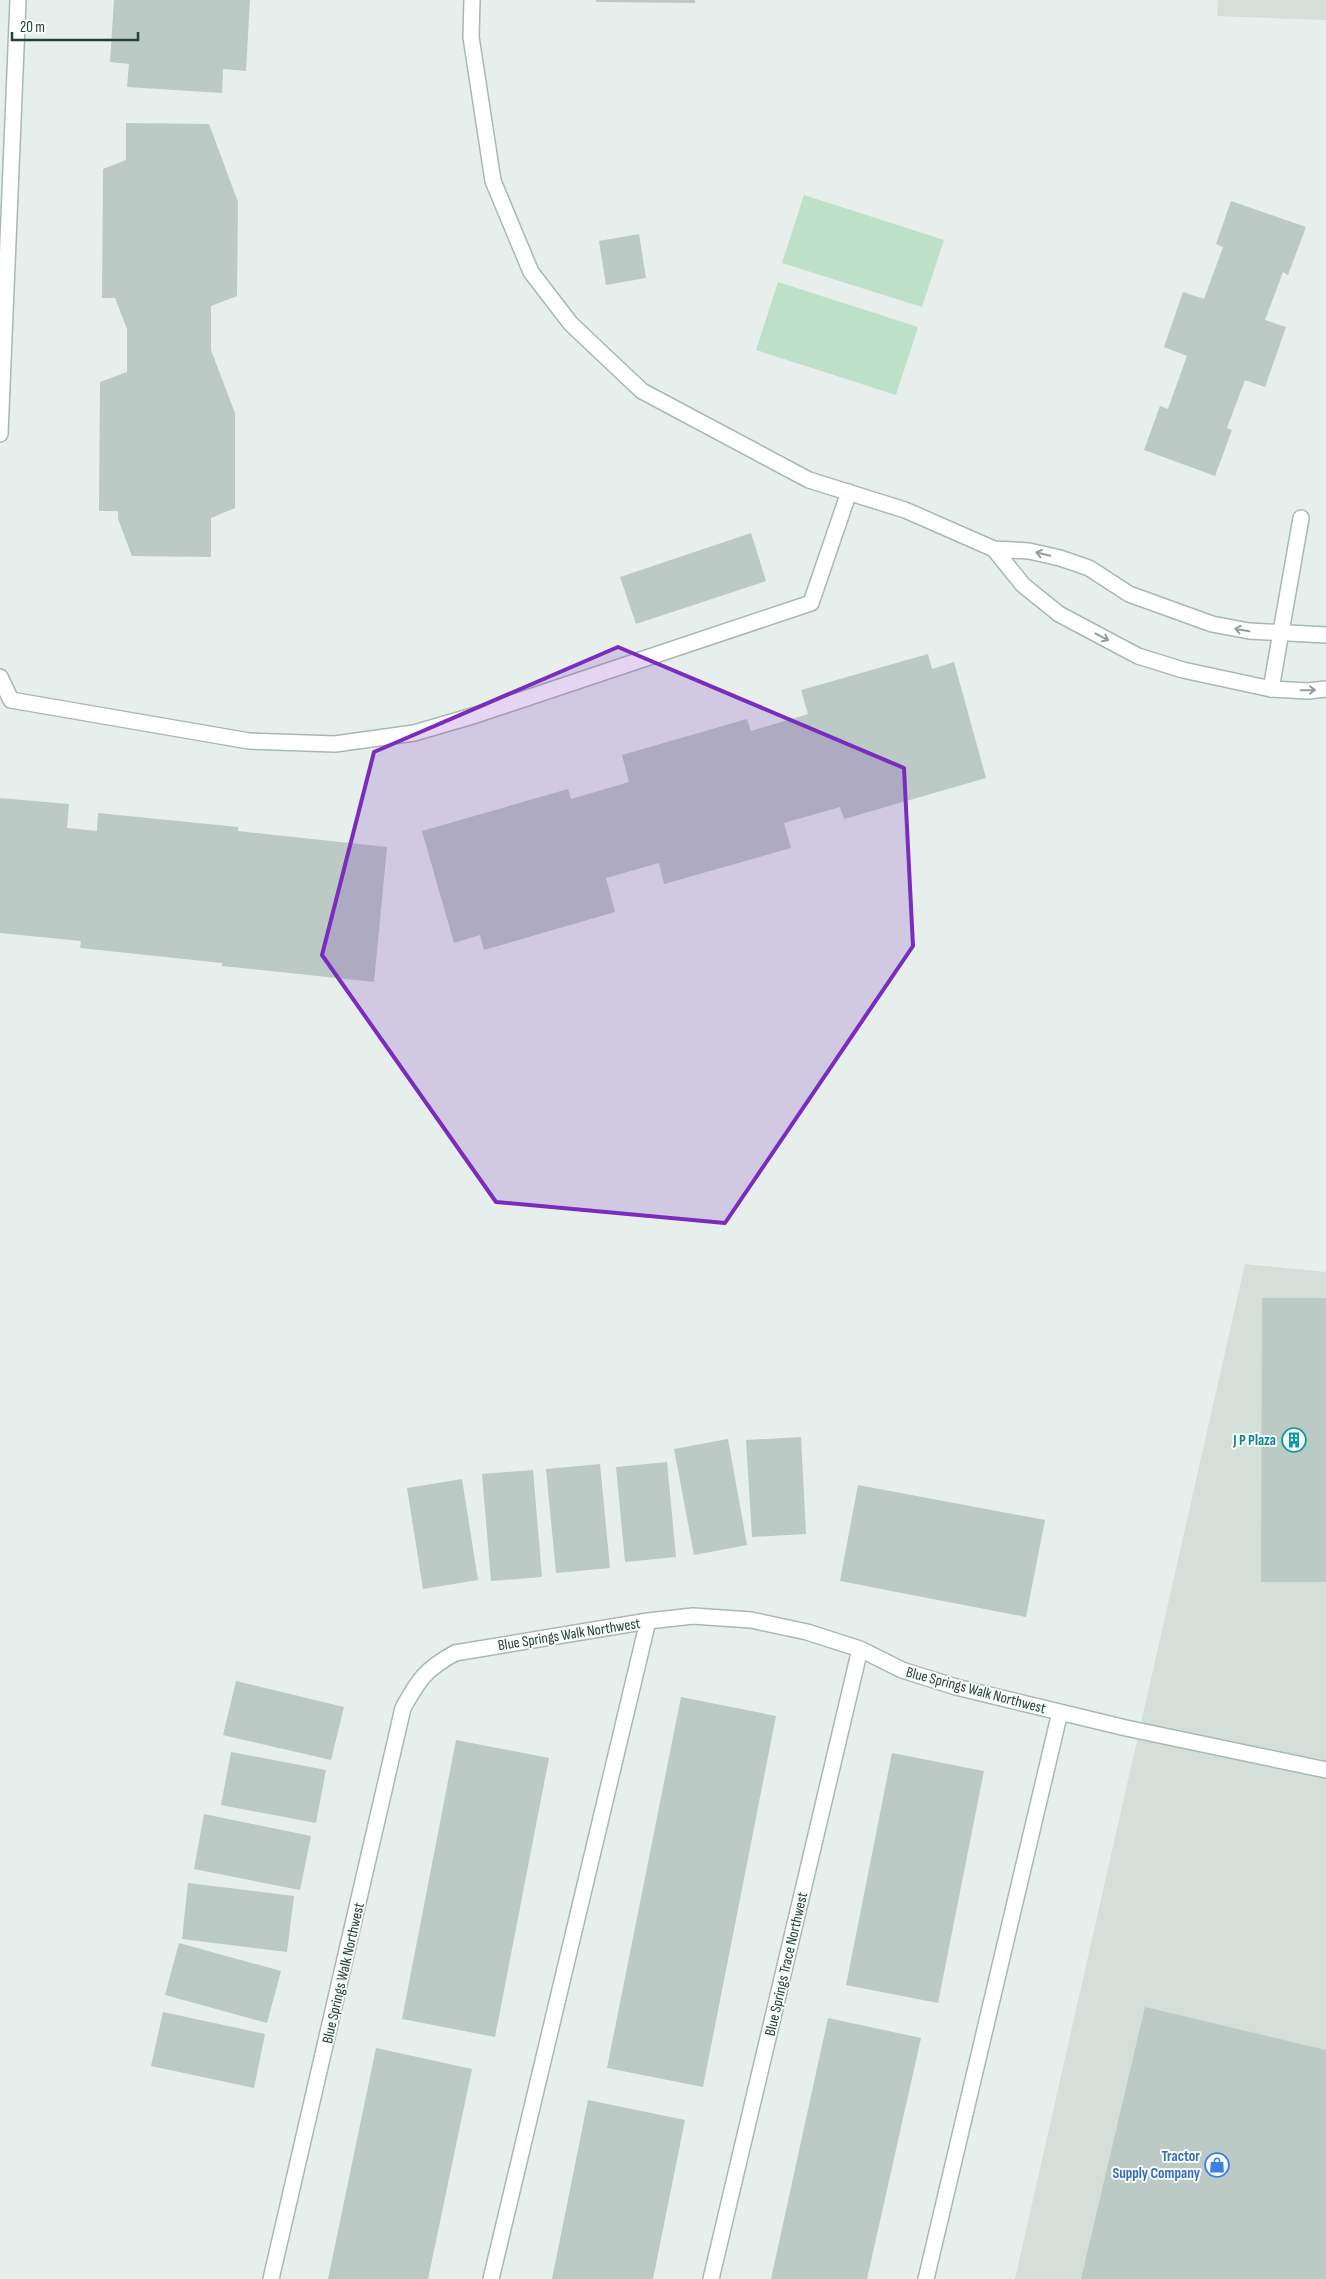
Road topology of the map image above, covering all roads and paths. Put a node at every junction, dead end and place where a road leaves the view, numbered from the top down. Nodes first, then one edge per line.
1 (18, 0) edge
2 (472, 0) edge
3 (0, 434) edge
4 (848, 492) junction
5 (1301, 518) dead end
6 (994, 549) junction
7 (1279, 634) junction
8 (1326, 635) edge
9 (0, 677) edge
10 (1271, 689) junction
11 (1326, 689) edge
12 (648, 1621) junction
13 (860, 1649) junction
14 (1060, 1712) junction
15 (1326, 1770) edge
16 (271, 2279) edge
17 (491, 2279) edge
18 (711, 2279) edge
19 (926, 2279) edge

1 - 3 street
2 - 4 street
4 - 6 street
4 - 9 street
5 - 7 street
7 -> 6 street
6 -> 10 street
7 - 8 street
7 - 10 street
10 -> 11 street
12 - 13 street, Blue Springs Walk Northwest
12 - 16 street, Blue Springs Walk Northwest
12 - 17 street
13 - 14 street, Blue Springs Walk Northwest
13 - 18 street, Blue Springs Trace Northwest
14 - 15 street, Blue Springs Walk Northwest
14 - 19 street

